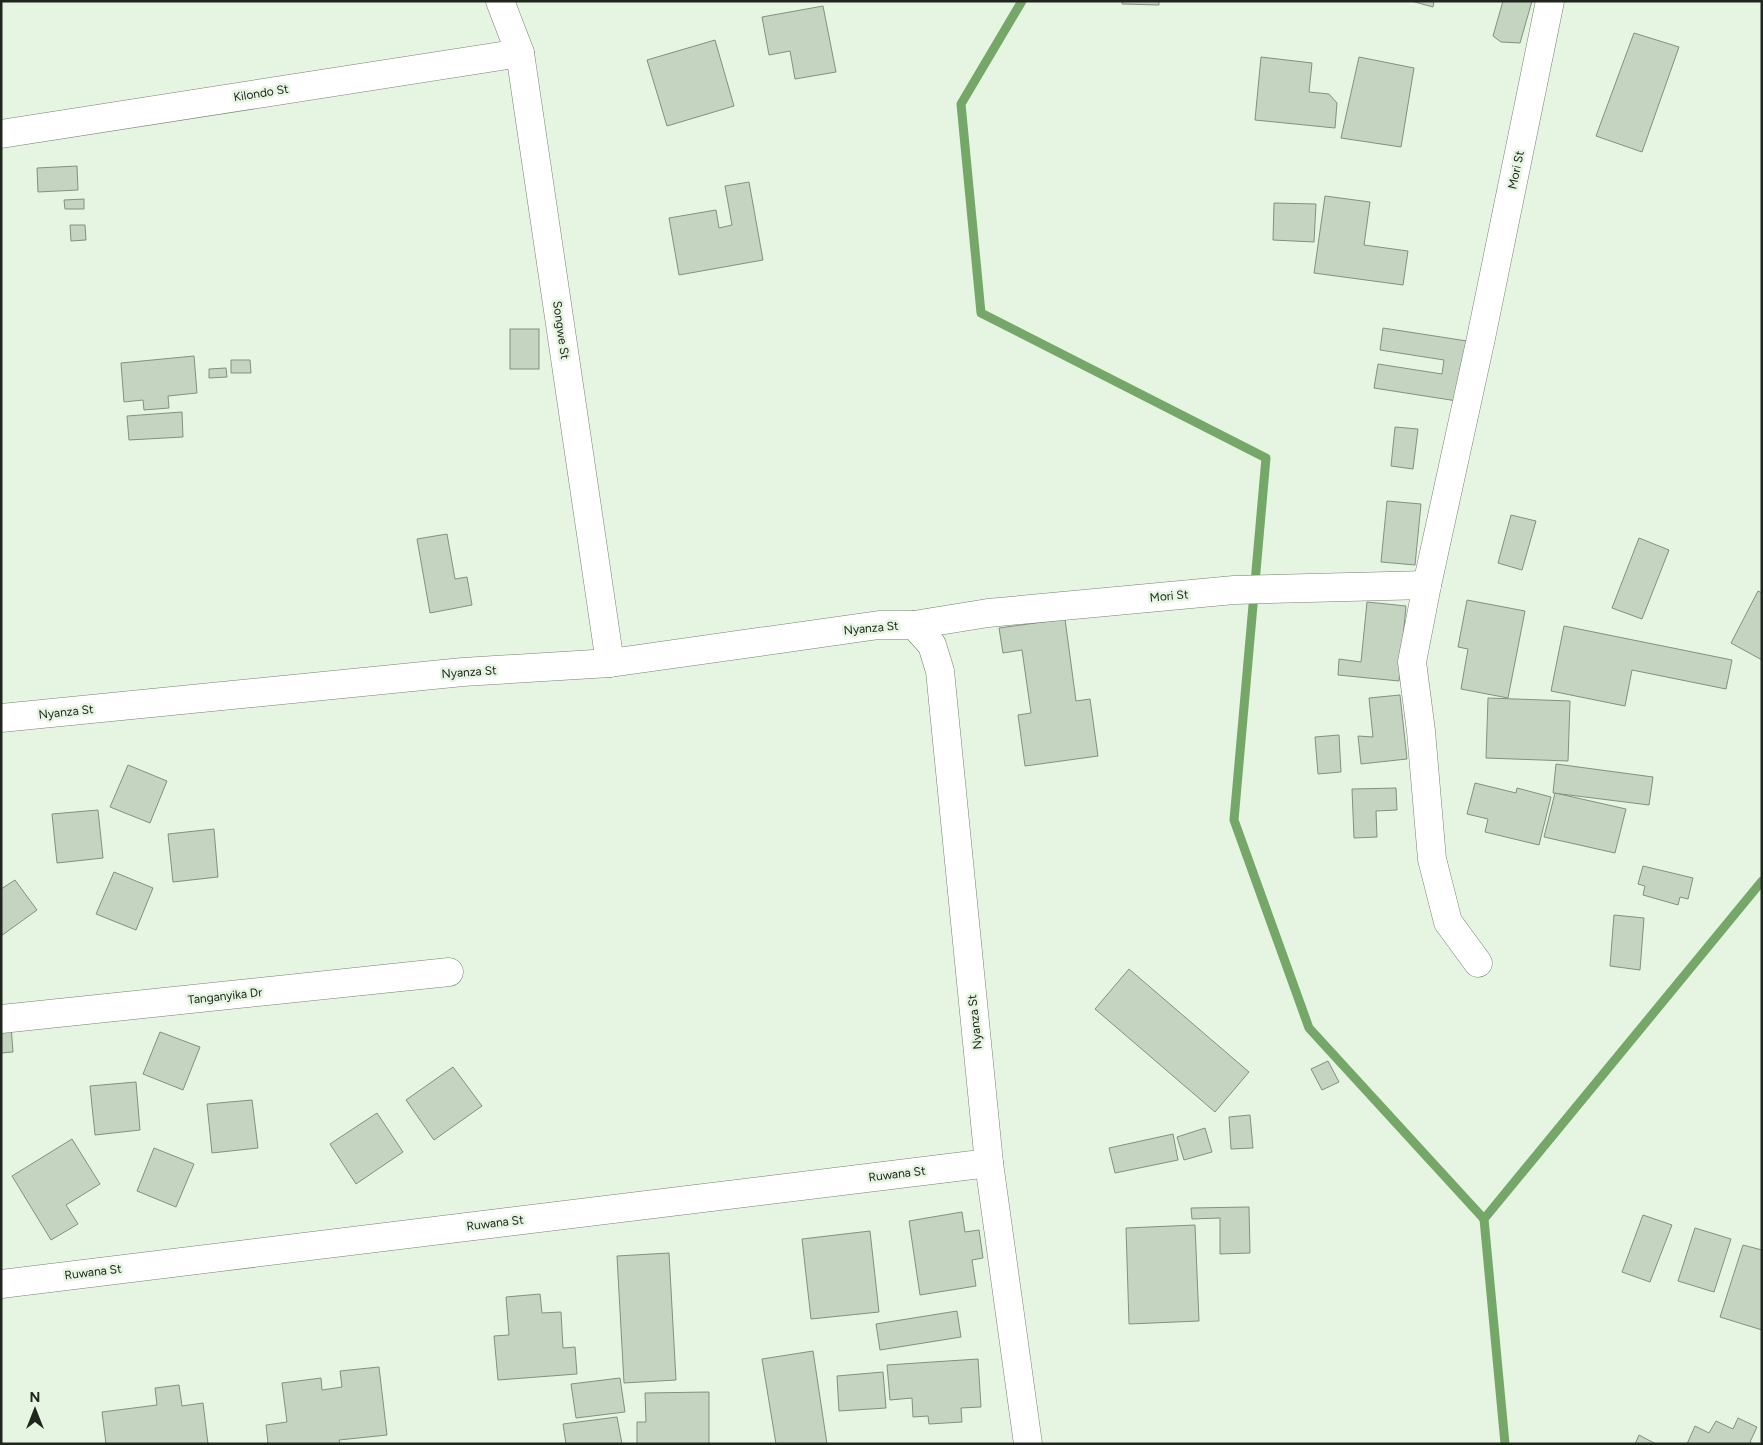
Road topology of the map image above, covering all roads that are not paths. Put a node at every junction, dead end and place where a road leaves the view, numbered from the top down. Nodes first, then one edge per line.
1 (500, 1) edge
2 (1550, 1) edge
3 (520, 53) junction
4 (1, 134) edge
5 (1427, 585) junction
6 (914, 625) junction
7 (610, 663) junction
8 (1, 718) edge
9 (1478, 963) dead end
10 (450, 972) dead end
11 (1, 1019) edge
12 (989, 1163) junction
13 (1, 1284) edge
14 (1028, 1444) edge

1 - 3 street, Songwe St
2 - 5 street, Mori St
3 - 4 street, Kilondo St
3 - 7 street, Songwe St
5 - 6 street, Mori St
5 - 9 street, Mori St
6 - 7 street, Nyanza St
6 - 12 street, Nyanza St
7 - 8 street, Nyanza St
10 - 11 street, Tanganyika Dr
12 - 13 street, Ruwana St
12 - 14 street, Nyanza St

